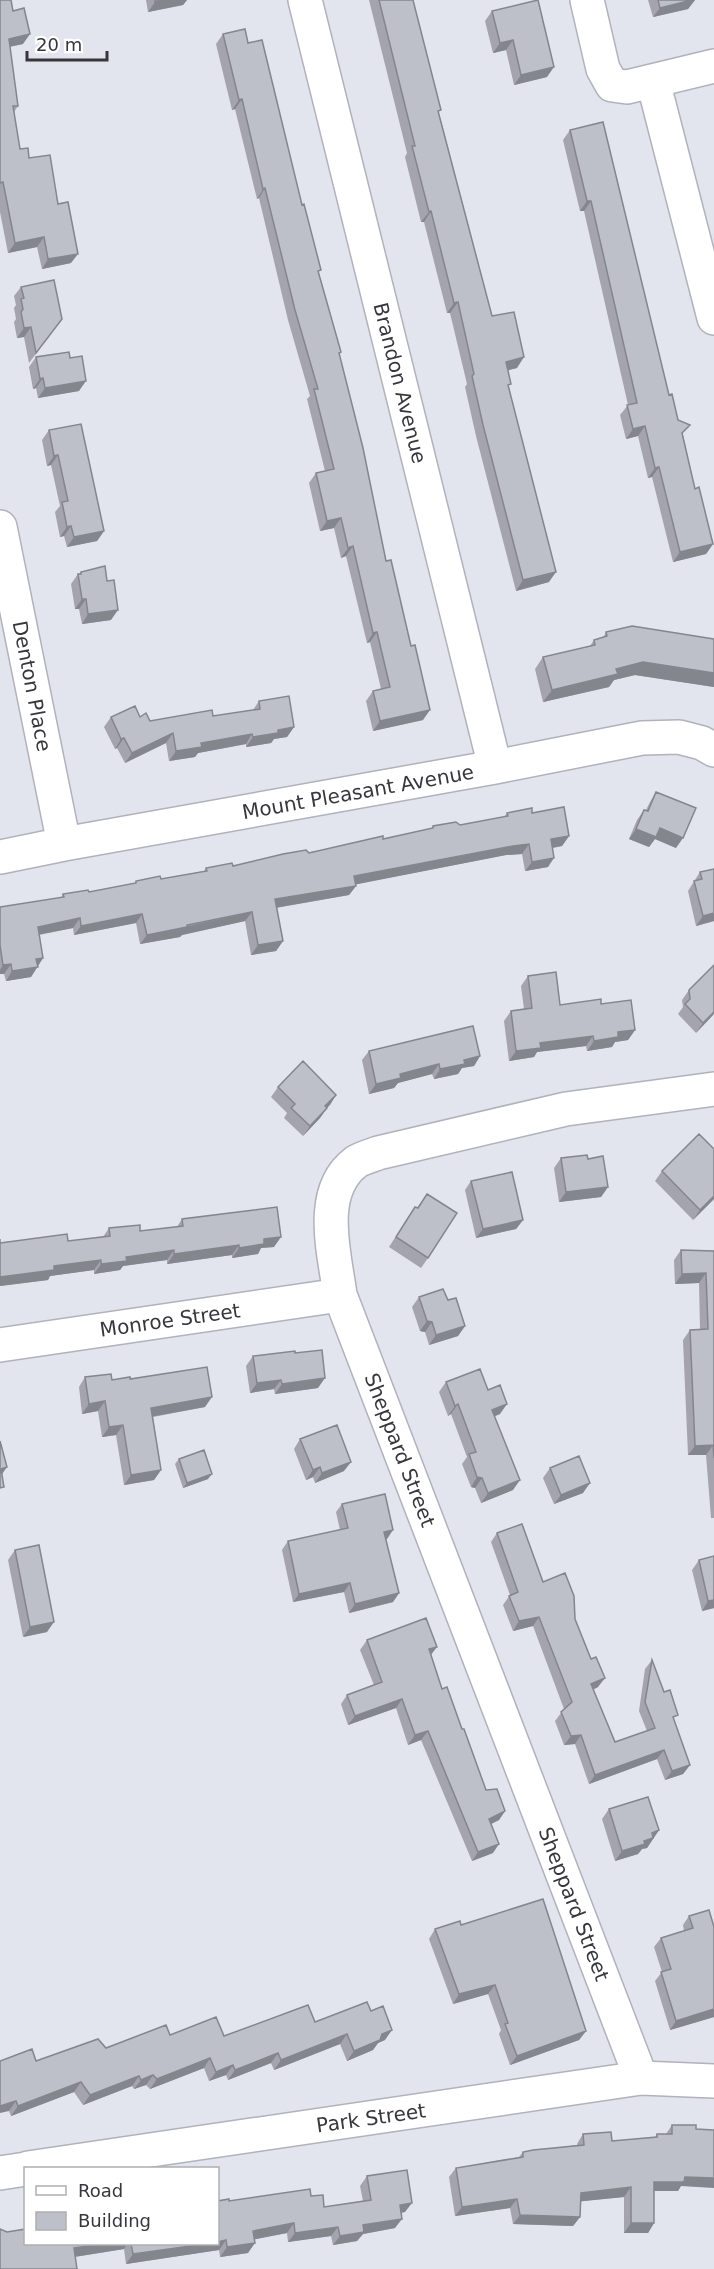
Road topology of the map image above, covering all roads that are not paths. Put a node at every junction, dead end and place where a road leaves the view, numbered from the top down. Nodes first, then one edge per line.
1 (305, 0) edge
2 (587, 0) edge
3 (714, 66) edge
4 (653, 81) junction
5 (714, 318) edge
6 (0, 527) edge
7 (714, 750) edge
8 (495, 767) junction
9 (64, 844) junction
10 (0, 857) edge
11 (714, 1089) edge
12 (340, 1295) junction
13 (0, 1345) edge
14 (641, 2078) junction
15 (714, 2081) edge
16 (40, 2167) edge
17 (24, 2169) edge
18 (0, 2173) edge

1 - 8 street, Brandon Avenue
2 - 4 street
3 - 4 street
4 - 5 street
6 - 9 street, Denton Place
7 - 8 street, Mount Pleasant Avenue
8 - 9 street, Mount Pleasant Avenue
9 - 10 street, Mount Pleasant Avenue
11 - 12 street, Sheppard Street
12 - 13 street, Monroe Street
12 - 14 street, Sheppard Street
14 - 15 street, Park Street
14 - 16 street, Park Street
17 - 18 street, Park Street

